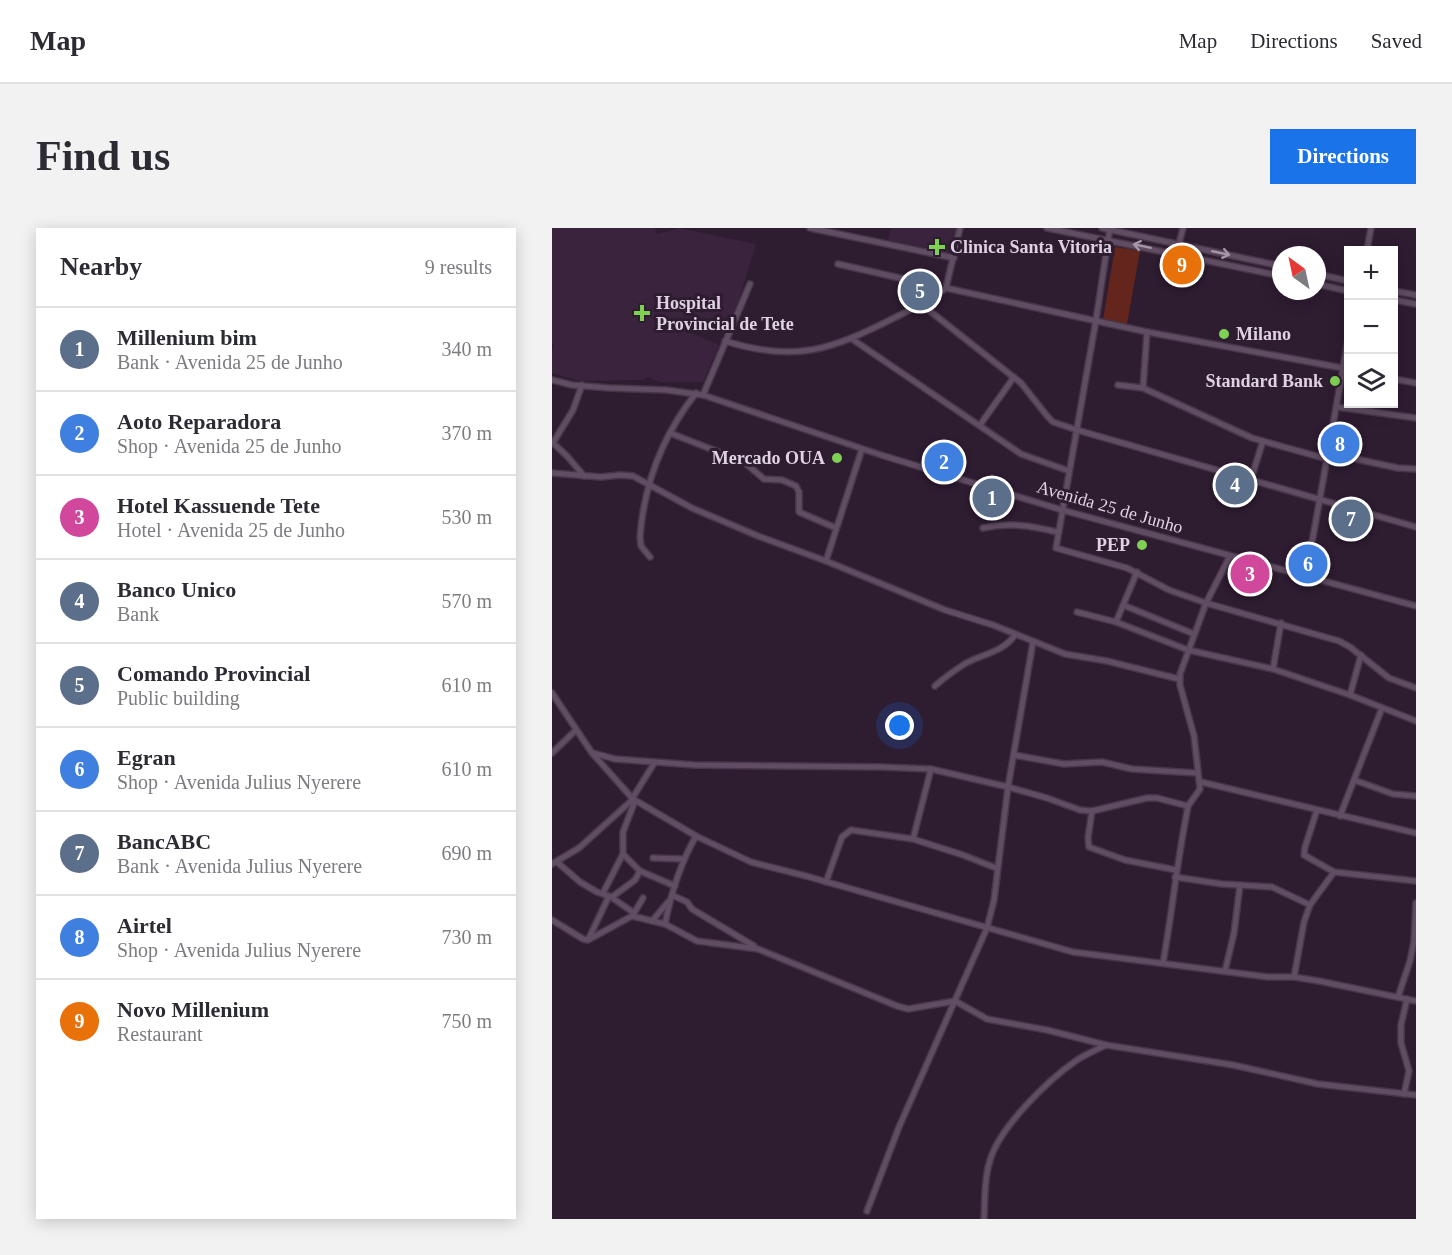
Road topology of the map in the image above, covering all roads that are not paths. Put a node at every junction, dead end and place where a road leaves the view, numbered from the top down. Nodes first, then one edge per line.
1 (810, 228) edge
2 (960, 228) edge
3 (1047, 228) edge
4 (1102, 228) edge
5 (1183, 228) edge
6 (1371, 228) edge
7 (1109, 229) edge
8 (1108, 240) junction
9 (1179, 244) junction
10 (1368, 246) edge
11 (954, 258) junction
12 (838, 264) dead end
13 (1272, 264) edge
14 (1272, 274) edge
15 (1326, 276) edge
16 (1344, 280) edge
17 (750, 284) dead end
18 (1326, 286) edge
19 (946, 288) junction
20 (1344, 290) edge
21 (1398, 292) edge
22 (938, 294) junction
23 (1416, 295) edge
24 (1398, 301) edge
25 (921, 304) junction
26 (1416, 304) edge
27 (1096, 320) junction
28 (1147, 332) junction
29 (852, 339) junction
30 (725, 341) junction
31 (1344, 369) edge
32 (1014, 377) junction
33 (1344, 377) edge
34 (552, 380) edge
35 (1398, 380) edge
36 (1416, 383) edge
37 (582, 386) junction
38 (1118, 386) dead end
39 (1143, 388) junction
40 (700, 394) junction
41 (1337, 406) junction
42 (1416, 418) edge
43 (980, 425) junction
44 (1077, 430) junction
45 (670, 433) junction
46 (1263, 441) junction
47 (553, 443) edge
48 (862, 449) junction
49 (1328, 456) junction
50 (1416, 469) edge
51 (1069, 471) junction
52 (552, 473) edge
53 (584, 476) junction
54 (1251, 479) junction
55 (649, 483) junction
56 (1065, 495) junction
57 (1078, 499) dead end
58 (1320, 499) junction
59 (1062, 510) junction
60 (1416, 527) edge
61 (836, 528) junction
62 (983, 528) dead end
63 (1058, 532) junction
64 (1230, 556) junction
65 (650, 557) dead end
66 (826, 561) junction
67 (1137, 572) junction
68 (1304, 576) junction
69 (1206, 603) junction
70 (1123, 605) junction
71 (1416, 606) edge
72 (1077, 612) dead end
73 (1116, 622) junction
74 (1281, 623) junction
75 (1194, 634) junction
76 (1015, 635) junction
77 (1033, 642) junction
78 (1188, 650) junction
79 (1361, 655) junction
80 (1273, 669) junction
81 (1179, 679) junction
82 (935, 686) dead end
83 (1416, 688) edge
84 (552, 693) edge
85 (1350, 695) junction
86 (1382, 708) junction
87 (1416, 721) edge
88 (576, 730) junction
89 (552, 753) edge
90 (592, 753) junction
91 (1014, 755) junction
92 (655, 762) junction
93 (931, 769) junction
94 (1197, 773) junction
95 (1354, 780) junction
96 (1201, 782) junction
97 (1008, 787) junction
98 (1416, 796) edge
99 (634, 800) junction
100 (1188, 807) junction
101 (1317, 810) junction
102 (1092, 811) junction
103 (1340, 816) junction
104 (1416, 833) edge
105 (696, 836) junction
106 (913, 839) junction
107 (623, 854) junction
108 (653, 858) dead end
109 (683, 859) junction
110 (554, 863) edge
111 (996, 868) junction
112 (1176, 870) junction
113 (640, 871) junction
114 (1334, 872) junction
115 (1175, 877) junction
116 (1416, 881) edge
117 (826, 882) junction
118 (1240, 885) junction
119 (675, 886) junction
120 (672, 895) junction
121 (608, 896) junction
122 (643, 898) dead end
123 (668, 902) junction
124 (1416, 903) edge
125 (1310, 905) junction
126 (633, 915) junction
127 (552, 920) edge
128 (652, 921) junction
129 (665, 924) junction
130 (987, 928) junction
131 (1416, 928) edge
132 (588, 940) junction
133 (758, 949) junction
134 (1163, 963) junction
135 (1225, 972) junction
136 (1294, 977) junction
137 (1398, 997) junction
138 (1407, 999) junction
139 (955, 1001) junction
140 (1416, 1001) edge
141 (1106, 1045) junction
142 (1404, 1094) junction
143 (1416, 1095) edge
144 (867, 1211) dead end
145 (984, 1219) edge

1 - 11 street
2 - 11 street
3 - 8 street
4 - 7 street
5 - 9 street
6 - 10 street
7 - 8 street
7 - 9 street
14 -> 8 street
8 - 27 street
9 -> 13 street
11 - 19 street
12 - 22 street
15 - 16 street
17 - 30 street
18 - 20 street
19 - 22 street
19 - 27 street
21 - 23 street
22 - 25 street
24 - 26 street
25 - 29 street
25 - 32 street
27 - 28 street
27 - 44 street
28 - 31 street
28 - 39 street
29 - 30 street
29 - 43 street
30 - 40 street
32 - 43 street
32 - 44 street
33 - 41 street
34 - 37 street, Avenida 25 de Junho
35 - 36 street
37 - 40 street, Avenida 25 de Junho
37 - 47 street
38 - 39 street
39 - 46 street
40 - 45 street
40 - 48 street, Avenida 25 de Junho
41 - 42 street
41 - 49 street
43 - 51 street
44 - 51 street
44 - 54 street
45 - 55 street
45 - 61 street
46 - 49 street
46 - 54 street
47 - 53 street
48 - 59 street, Avenida 25 de Junho
48 - 61 street
49 - 50 street
49 - 58 street
51 - 56 street
52 - 53 street
53 - 55 street
54 - 58 street
55 - 65 street
55 - 66 street
56 - 57 street
56 - 59 street
58 - 60 street
58 - 68 street
59 - 63 street
59 - 64 street, Avenida 25 de Junho
61 - 66 street
62 - 63 street
63 - 67 street
64 - 68 street, Avenida 25 de Junho
64 - 69 street
66 - 76 street
67 - 69 street
67 - 70 street
68 - 71 street, Avenida 25 de Junho
69 - 74 street
69 - 75 street
70 - 73 street
70 - 75 street
72 - 73 street
73 - 78 street
74 - 79 street
74 - 80 street
75 - 78 street
76 - 77 street
76 - 82 street
77 - 81 street
77 - 91 street
78 - 80 street
78 - 81 street
79 - 83 street
79 - 85 street
80 - 85 street
81 - 94 street
84 - 88 street
85 - 86 street
86 - 87 street
86 - 95 street
88 - 89 street
88 - 90 street
90 - 92 street
90 - 99 street
91 - 94 street
91 - 97 street
92 - 93 street
92 - 99 street
93 - 97 street
93 - 106 street
94 - 96 street
95 - 98 street
95 - 103 street
96 - 100 street
96 - 101 street
97 - 102 street
97 - 111 street
99 - 105 street
99 - 107 street
99 - 110 street
100 - 102 street
100 - 112 street
101 - 103 street
101 - 114 street
102 - 112 street
103 - 104 street
105 - 109 street
105 - 117 street
106 - 111 street
106 - 117 street
107 - 113 street
107 - 121 street
108 - 109 street
109 - 119 street
110 - 121 street
111 - 130 street
112 - 115 street
113 - 119 street
113 - 121 street
114 - 116 street
114 - 125 street
115 - 118 street
115 - 134 street
117 - 130 street
118 - 125 street
118 - 135 street
119 - 120 street
120 - 123 street
120 - 133 street
121 - 126 street
121 - 132 street
122 - 126 street
123 - 128 street
123 - 129 street
124 - 131 street
125 - 136 street
126 - 128 street
126 - 132 street
127 - 132 street
128 - 129 street
129 - 133 street
130 - 134 street
130 - 139 street
131 - 137 street
133 - 139 street
134 - 135 street
135 - 136 street
136 - 137 street
137 - 138 street
138 - 140 street
138 - 142 street
139 - 141 street
139 - 144 street
141 - 142 street
141 - 145 street
142 - 143 street

